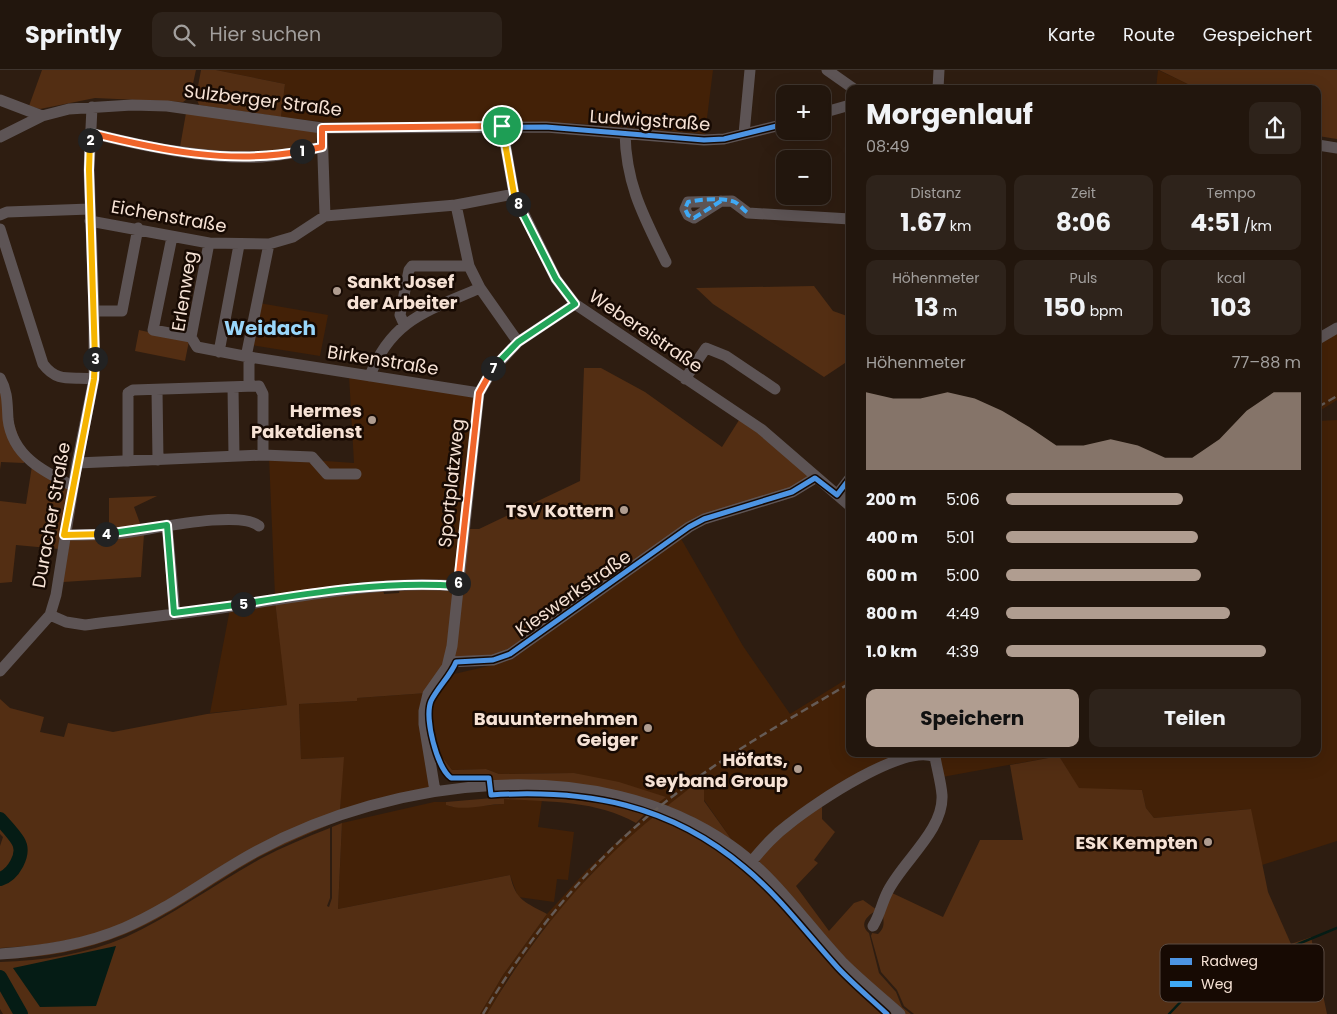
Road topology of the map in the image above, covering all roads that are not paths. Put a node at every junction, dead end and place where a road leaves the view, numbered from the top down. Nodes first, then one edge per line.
1 (750, 70) edge
2 (827, 70) edge
3 (939, 70) edge
4 (848, 85) edge
5 (938, 85) edge
6 (0, 100) edge
7 (846, 106) edge
8 (92, 107) junction
9 (831, 110) edge
10 (42, 116) junction
11 (502, 126) junction
12 (776, 126) edge
13 (322, 128) junction
14 (571, 128) joint
15 (91, 133) junction
16 (625, 133) junction
17 (744, 134) junction
18 (0, 137) edge
19 (1321, 145) edge
20 (322, 147) junction
21 (1337, 148) edge
22 (514, 194) junction
23 (721, 201) dead end
24 (456, 206) junction
25 (0, 215) edge
26 (90, 215) junction
27 (325, 216) junction
28 (846, 219) edge
29 (138, 228) junction
30 (0, 229) edge
31 (172, 237) junction
32 (209, 243) junction
33 (270, 244) junction
34 (239, 245) junction
35 (666, 262) dead end
36 (469, 266) junction
37 (480, 288) junction
38 (575, 304) junction
39 (94, 311) junction
40 (404, 324) junction
41 (1337, 328) edge
42 (1321, 337) edge
43 (192, 341) junction
44 (518, 342) junction
45 (219, 352) junction
46 (247, 357) junction
47 (370, 376) junction
48 (0, 378) edge
49 (94, 379) junction
50 (685, 379) junction
51 (249, 386) junction
52 (233, 387) junction
53 (775, 389) dead end
54 (157, 390) junction
55 (479, 393) junction
56 (263, 455) junction
57 (234, 456) junction
58 (158, 460) junction
59 (128, 461) junction
60 (76, 463) junction
61 (356, 474) dead end
62 (815, 478) junction
63 (846, 483) edge
64 (73, 486) junction
65 (837, 495) junction
66 (846, 503) edge
67 (167, 525) junction
68 (259, 526) dead end
69 (64, 535) junction
70 (458, 586) junction
71 (174, 613) junction
72 (50, 615) junction
73 (449, 662) junction
74 (0, 672) edge
75 (906, 757) edge
76 (934, 757) edge
77 (435, 791) junction
78 (751, 862) junction
79 (873, 926) dead end
80 (0, 954) edge
81 (900, 1014) edge

1 - 17 street
2 - 4 street
3 - 5 street
6 - 10 street
7 - 9 street
8 - 10 street, Sulzberger Straße
8 - 13 street, Sulzberger Straße
8 - 15 street, Duracher Straße
10 - 18 street, Sulzberger Straße
11 - 13 street, Sulzberger Straße
11 - 14 street, Sulzberger Straße
11 - 22 street, Webereistraße
12 - 17 street, Ludwigstraße
13 - 20 street
14 - 16 street, Ludwigstraße
15 - 20 street
15 - 26 street, Duracher Straße
16 - 17 street, Ludwigstraße
16 - 35 street
19 - 21 street
20 - 27 street
22 - 24 street, Eichenstraße
22 - 38 street, Webereistraße
23 - 28 street
24 - 27 street, Eichenstraße
24 - 36 street
25 - 26 street, Eichenstraße
26 - 29 street, Eichenstraße
26 - 39 street, Duracher Straße
27 - 33 street, Eichenstraße
29 - 31 street, Eichenstraße
29 - 39 street
30 - 49 street
31 - 32 street, Eichenstraße
31 - 43 street, Birkenstraße
32 - 34 street, Eichenstraße
32 - 43 street, Erlenweg
33 - 34 street, Eichenstraße
33 - 46 street
34 - 45 street
36 - 37 street
36 - 40 street
37 - 40 street
37 - 44 street
38 - 44 street, Sportplatzweg
38 - 50 street, Webereistraße
39 - 49 street, Duracher Straße
40 - 47 street
41 - 42 street
43 - 45 street, Birkenstraße
44 - 55 street, Sportplatzweg
45 - 46 street, Birkenstraße
46 - 47 street, Birkenstraße
46 - 51 street
47 - 55 street, Birkenstraße
48 - 64 street
49 - 60 street, Duracher Straße
50 - 53 street
50 - 62 street, Webereistraße
51 - 52 street
51 - 56 street
52 - 54 street
52 - 57 street
54 - 58 street
54 - 59 street
55 - 70 street, Sportplatzweg
56 - 57 street
56 - 61 street
57 - 58 street
58 - 59 street
59 - 60 street
60 - 64 street, Duracher Straße
62 - 65 street, Webereistraße
62 - 73 street, Kieswerkstraße
63 - 65 street
64 - 69 street, Duracher Straße
65 - 66 street, Webereistraße
67 - 68 street
67 - 69 street
67 - 71 street
69 - 72 street, Duracher Straße
70 - 71 street
70 - 73 street, Sportplatzweg
71 - 72 street
72 - 74 street, Duracher Straße
73 - 77 street, Sportplatzweg
75 - 78 street
76 - 79 street
77 - 78 street
77 - 80 street
78 - 81 street

